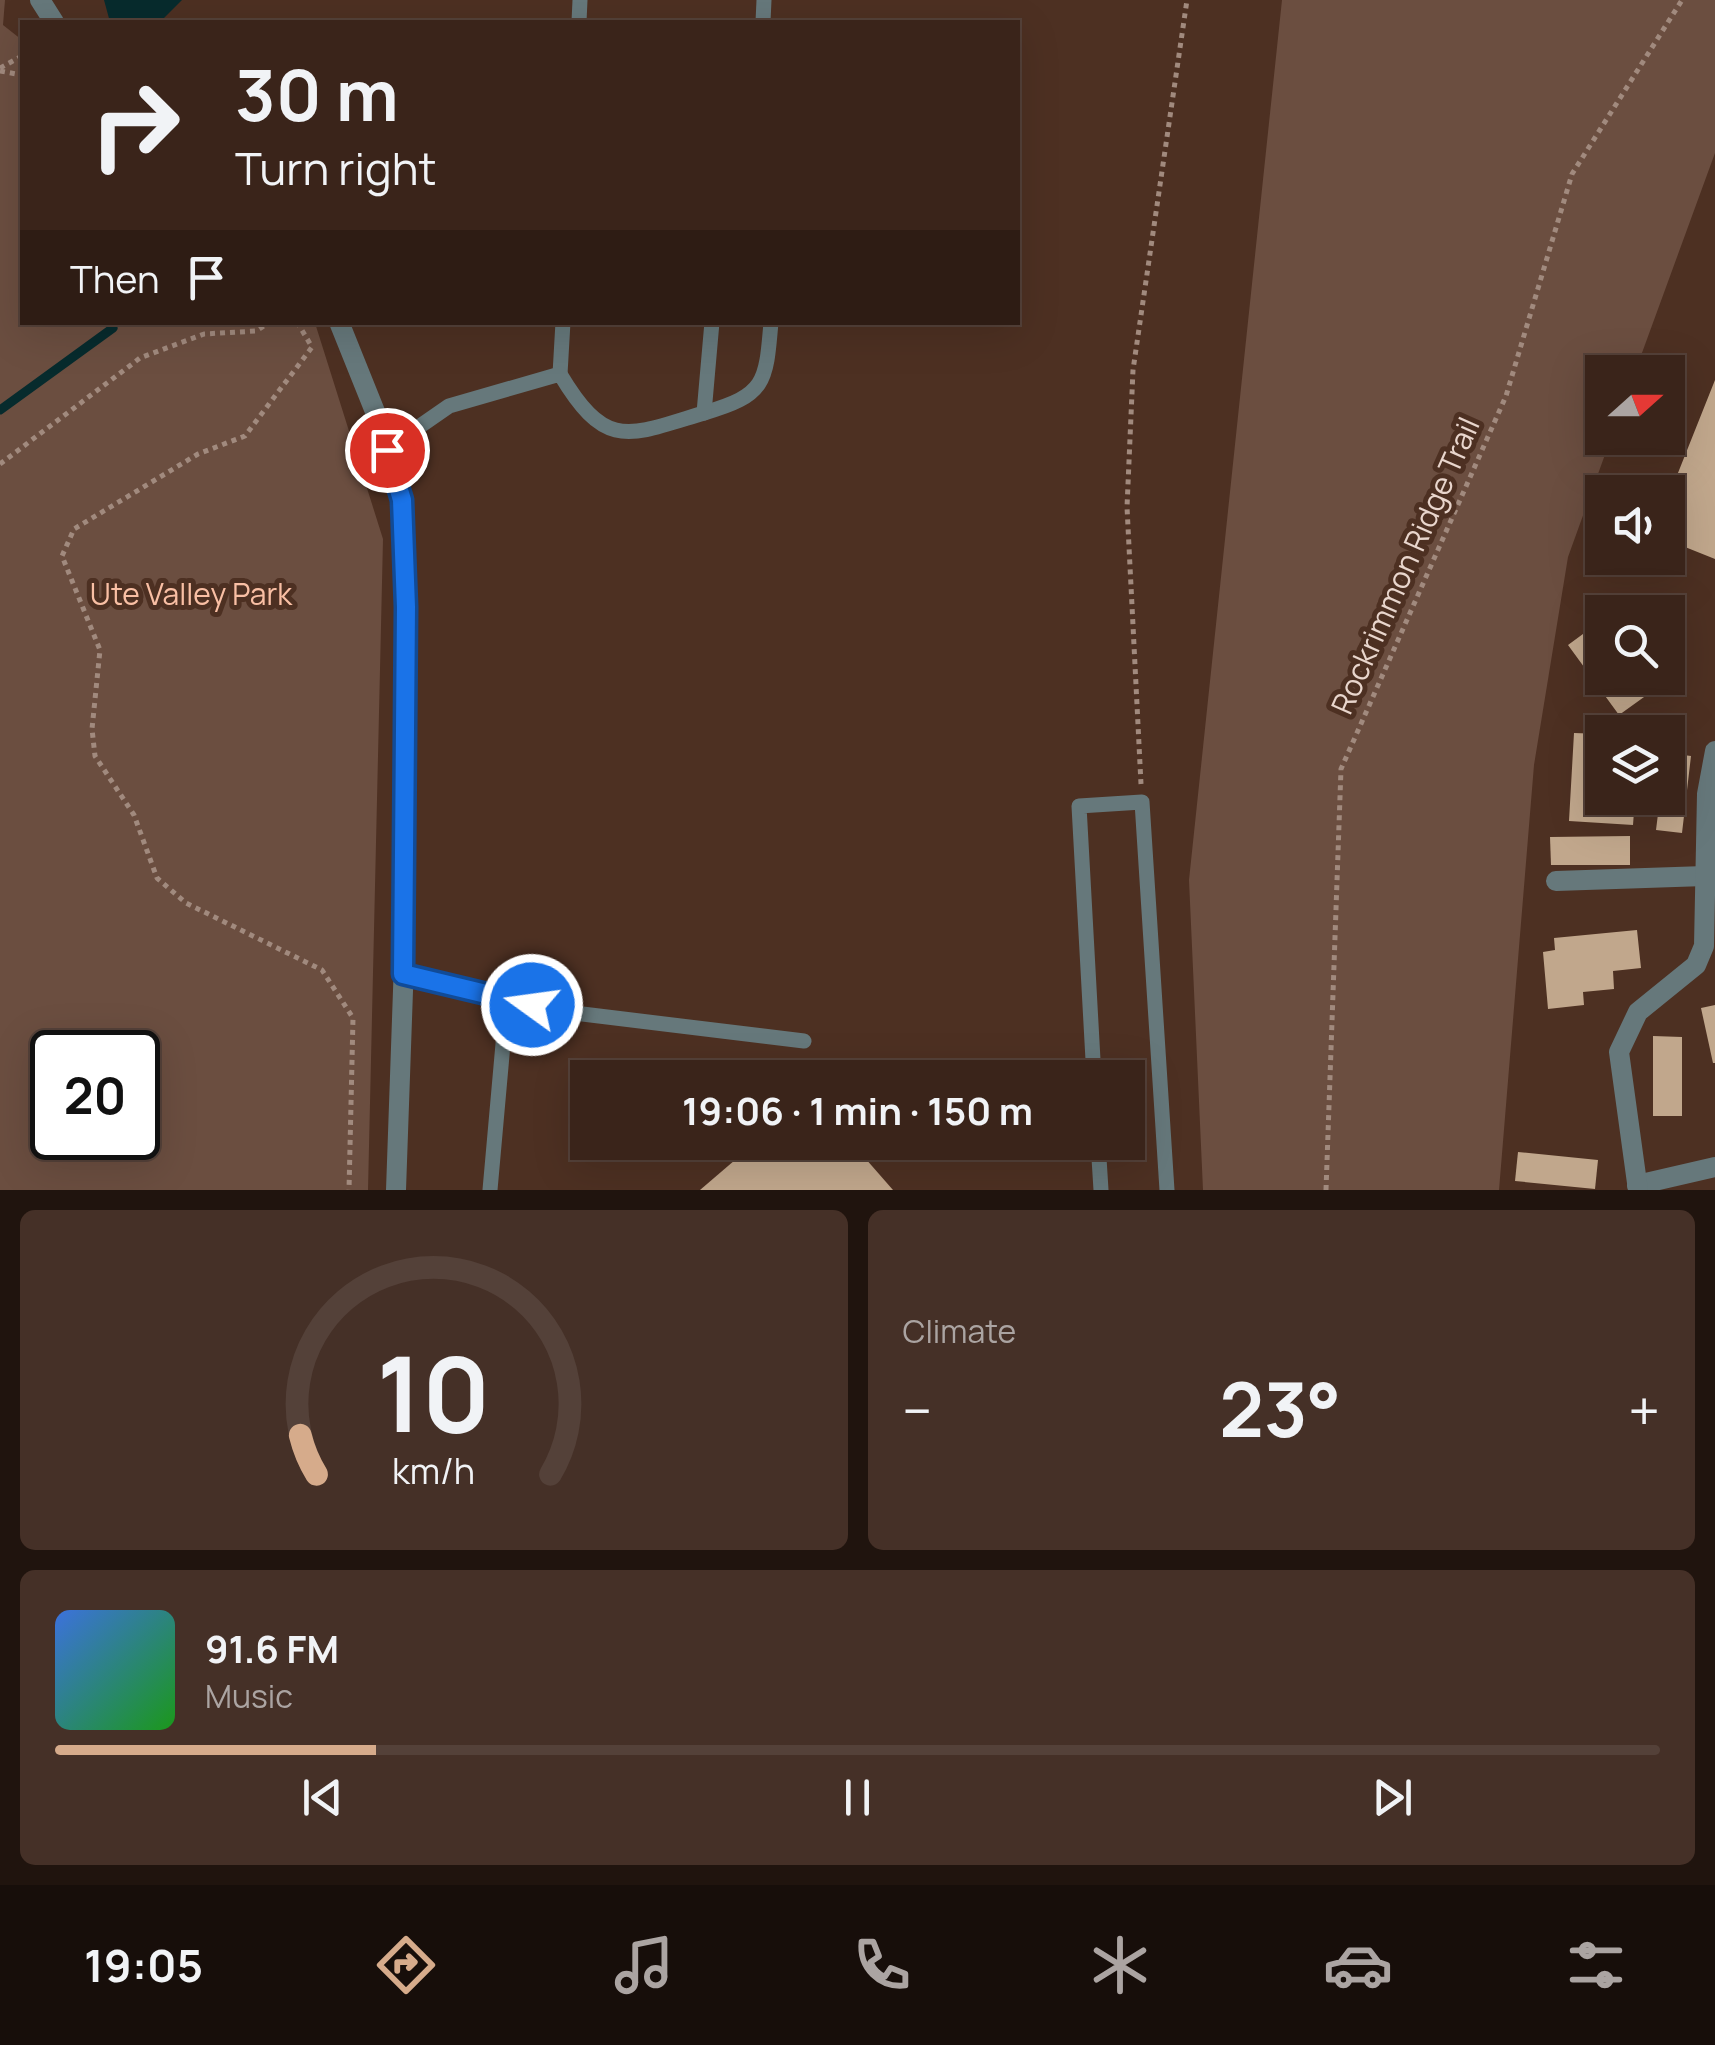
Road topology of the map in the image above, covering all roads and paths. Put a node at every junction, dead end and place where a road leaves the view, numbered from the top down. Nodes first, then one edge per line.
1 (1187, 0) edge
2 (1682, 0) edge
3 (265, 325) edge
4 (299, 325) edge
5 (340, 325) edge
6 (563, 325) edge
7 (712, 325) edge
8 (771, 325) edge
9 (560, 374) junction
10 (704, 413) junction
11 (387, 450) junction
12 (0, 464) edge
13 (1715, 751) edge
14 (1142, 802) junction
15 (1704, 876) junction
16 (1556, 882) dead end
17 (403, 974) junction
18 (506, 999) junction
19 (804, 1041) dead end
20 (1093, 1060) edge
21 (1099, 1160) edge
22 (1715, 1167) edge
23 (1638, 1188) edge
24 (349, 1190) edge
25 (396, 1190) edge
26 (490, 1190) edge
27 (1101, 1190) edge
28 (1167, 1190) edge
29 (1326, 1190) edge

1 - 14 path
2 - 29 path, Rockrimmon Ridge Trail
3 - 12 path
4 - 24 path
5 - 11 street
6 - 9 lane
7 - 10 lane
8 - 10 lane
9 - 10 lane
9 - 11 lane
11 - 17 street
13 - 15 street
14 - 20 lane
14 - 28 lane
15 - 16 street
15 - 23 street
17 - 18 lane
17 - 25 street
18 - 19 lane
18 - 26 lane
21 - 27 lane
22 - 23 street

